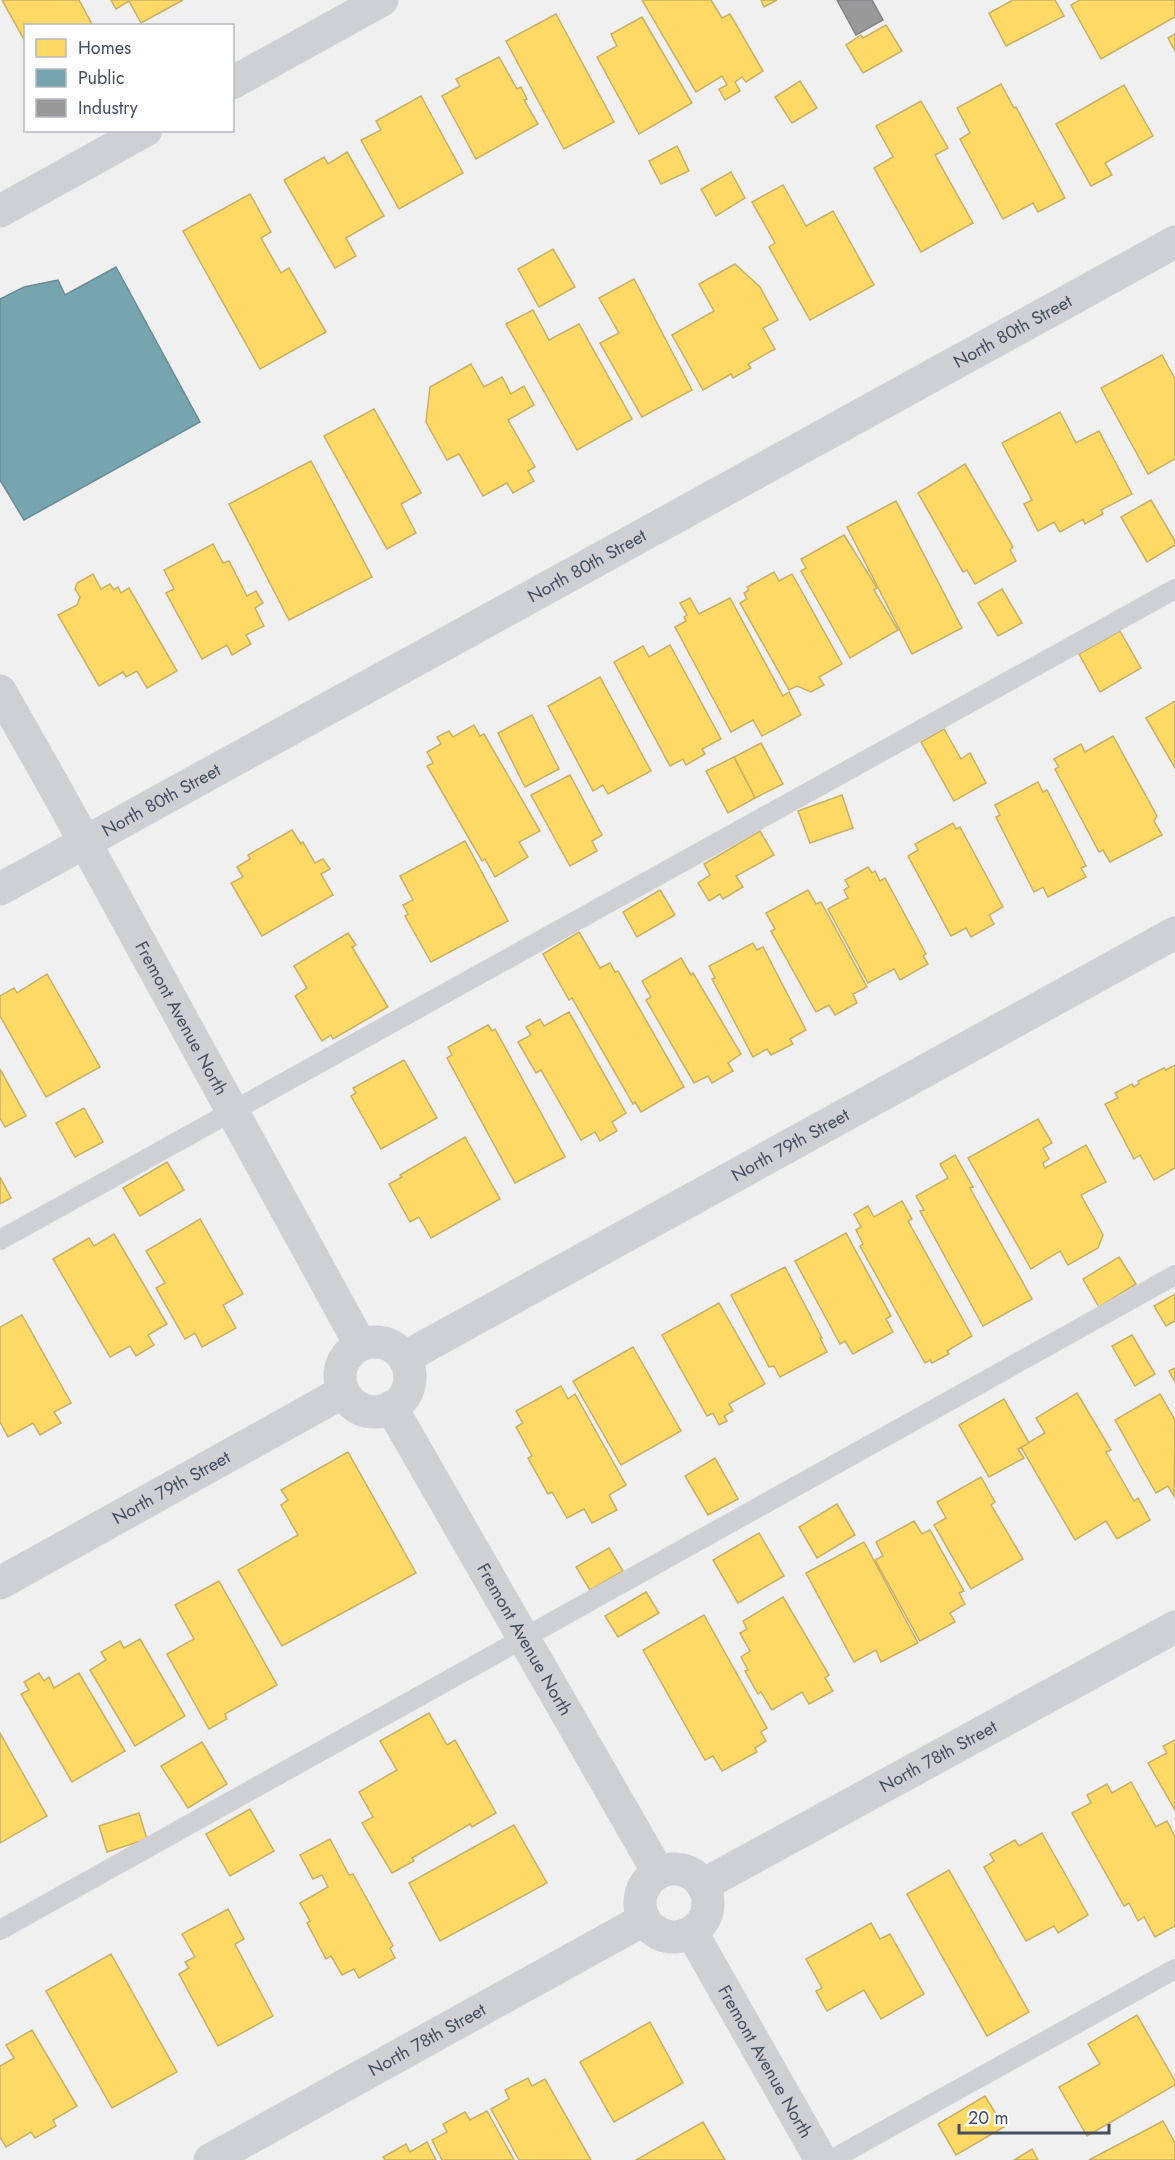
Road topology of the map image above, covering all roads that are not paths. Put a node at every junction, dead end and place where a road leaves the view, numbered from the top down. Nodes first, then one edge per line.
1 (382, 0) edge
2 (234, 81) edge
3 (142, 132) edge
4 (0, 211) edge
5 (1175, 242) edge
6 (1175, 589) edge
7 (0, 692) edge
8 (84, 842) junction
9 (0, 889) edge
10 (1175, 933) edge
11 (231, 1111) junction
12 (0, 1240) edge
13 (1175, 1275) edge
14 (360, 1344) junction
15 (404, 1358) junction
16 (343, 1392) junction
17 (391, 1407) junction
18 (0, 1583) edge
19 (1175, 1627) edge
20 (524, 1637) junction
21 (658, 1872) junction
22 (703, 1885) junction
23 (643, 1920) junction
24 (0, 1930) edge
25 (692, 1933) junction
26 (1175, 1969) edge
27 (210, 2160) edge
28 (821, 2160) edge
29 (831, 2160) edge

1 - 2 street
3 - 4 street
5 - 8 street, North 80th Street
6 - 11 lane
7 - 8 street, Fremont Avenue North
8 - 9 street, North 80th Street
8 - 11 street, Fremont Avenue North
10 - 15 street, North 79th Street
11 - 12 lane
11 - 14 street, Fremont Avenue North
13 - 20 lane
14 - 15 street
14 - 16 street
15 - 17 street
16 - 17 street
16 - 18 street, North 79th Street
17 - 20 street, Fremont Avenue North
19 - 22 street, North 78th Street
20 - 21 street, Fremont Avenue North
20 - 24 lane
21 - 22 street
21 - 23 street
22 - 25 street
23 - 25 street
23 - 27 street, North 78th Street
25 - 28 street, Fremont Avenue North
26 - 29 lane

